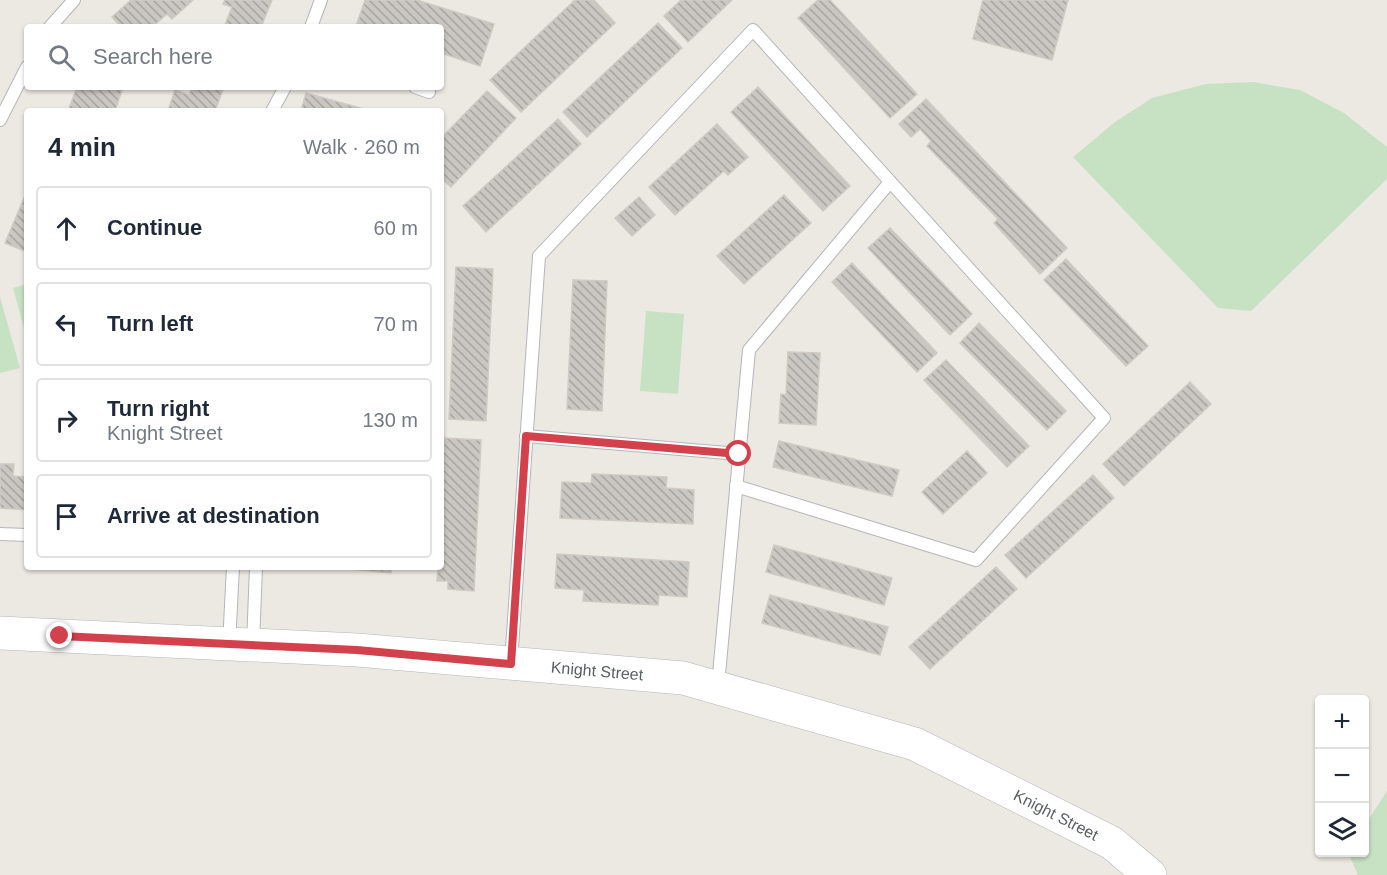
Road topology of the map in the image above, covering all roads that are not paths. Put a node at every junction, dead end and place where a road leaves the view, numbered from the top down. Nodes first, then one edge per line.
1 (74, 0) edge
2 (321, 0) edge
3 (53, 24) edge
4 (312, 24) edge
5 (24, 73) edge
6 (283, 90) edge
7 (423, 90) edge
8 (429, 92) dead end
9 (274, 108) edge
10 (0, 120) edge
11 (890, 182) junction
12 (526, 436) junction
13 (739, 454) junction
14 (736, 486) junction
15 (0, 534) edge
16 (24, 535) edge
17 (233, 570) edge
18 (255, 570) edge
19 (0, 633) edge
20 (241, 645) junction
21 (511, 664) junction
22 (718, 688) junction
23 (1150, 875) edge

1 - 3 lane
2 - 4 lane
5 - 10 lane
6 - 9 lane
7 - 8 lane
11 - 12 lane
11 - 13 lane
11 - 14 lane
12 - 13 lane
12 - 21 lane
13 - 14 lane
14 - 22 lane
15 - 16 lane
17 - 20 lane
18 - 20 lane
19 - 20 street, Knight Street
20 - 21 street, Knight Street
21 - 22 street, Knight Street
22 - 23 street, Knight Street

